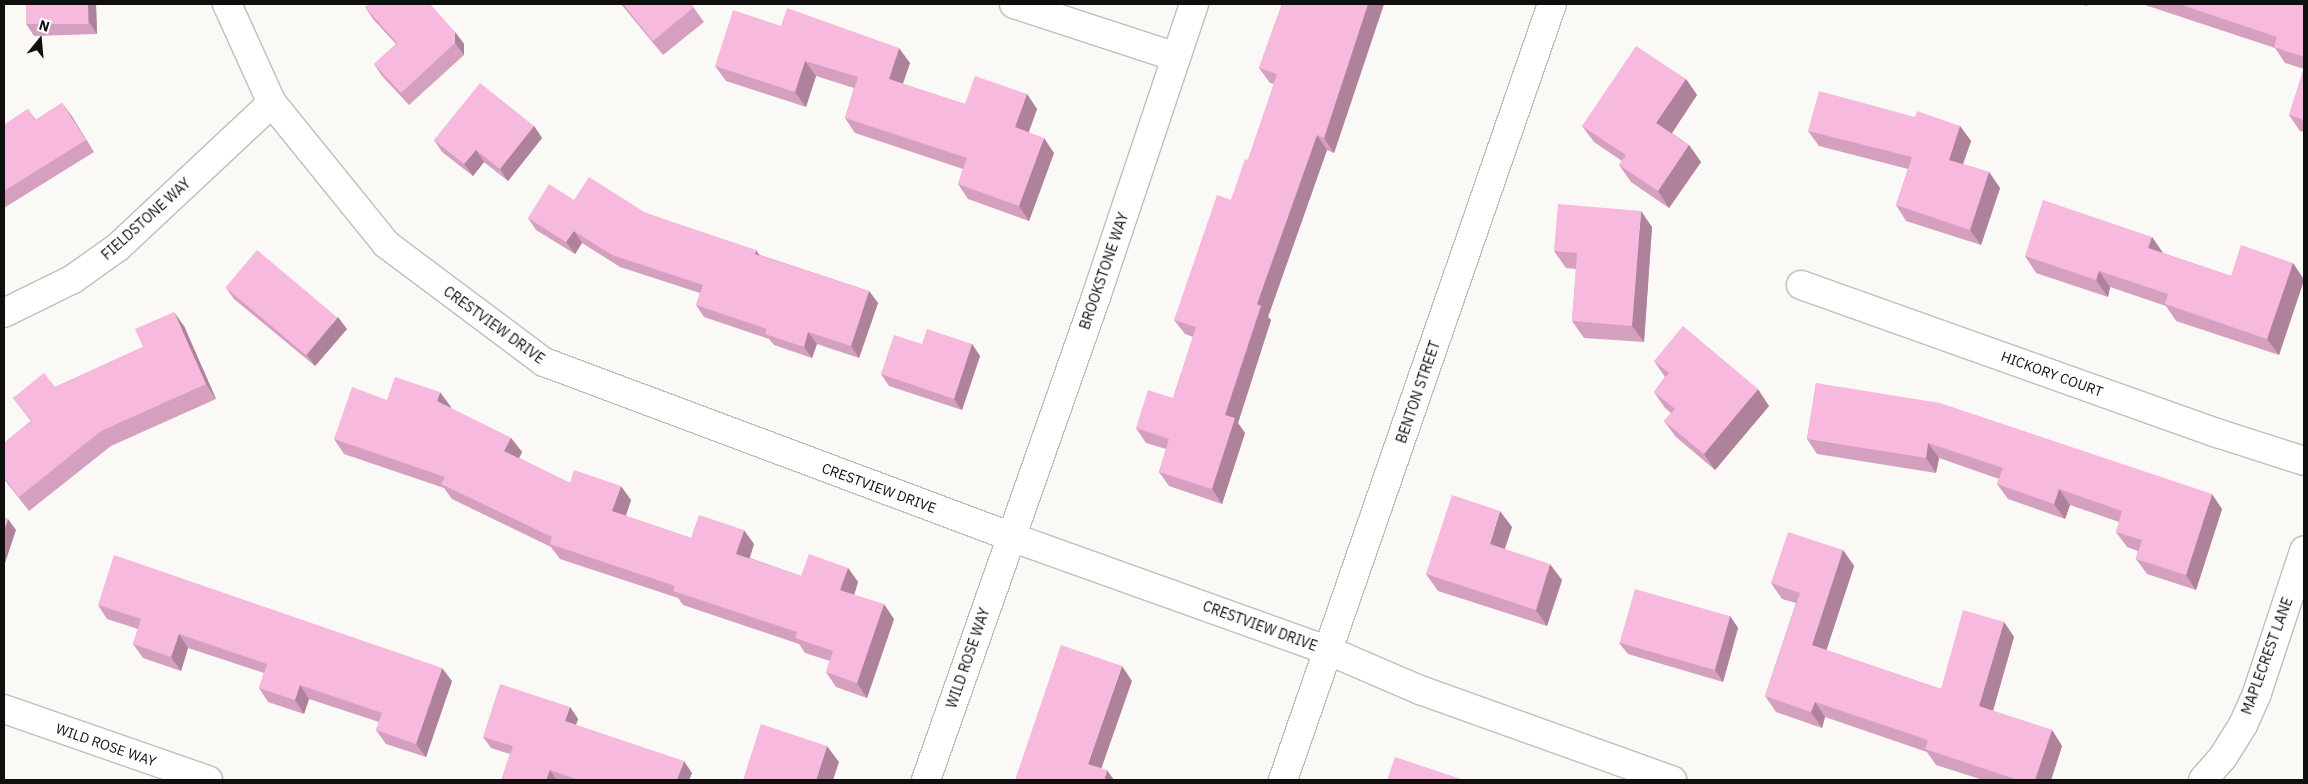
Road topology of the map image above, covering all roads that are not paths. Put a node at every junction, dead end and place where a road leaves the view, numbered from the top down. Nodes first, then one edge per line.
1 (227, 4) edge
2 (1014, 4) edge
3 (1194, 4) edge
4 (1552, 4) edge
5 (1176, 57) junction
6 (272, 103) junction
7 (1801, 285) dead end
8 (4, 313) edge
9 (2304, 461) edge
10 (1011, 537) junction
11 (2304, 552) edge
12 (1329, 651) junction
13 (4, 709) edge
14 (208, 780) edge
15 (926, 780) edge
16 (1283, 780) edge
17 (1672, 780) edge
18 (2203, 780) edge

1 - 6 street, CRESTVIEW DRIVE
2 - 5 street
3 - 5 street, BROOKSTONE WAY
4 - 12 street, BENTON STREET
5 - 10 street, BROOKSTONE WAY
6 - 8 street, FIELDSTONE WAY
6 - 10 street, CRESTVIEW DRIVE
7 - 9 street, HICKORY COURT
10 - 12 street, CRESTVIEW DRIVE
10 - 15 street, WILD ROSE WAY
11 - 18 street, MAPLECREST LANE
12 - 16 street, BENTON STREET
12 - 17 street, CRESTVIEW DRIVE
13 - 14 street, WILD ROSE WAY

